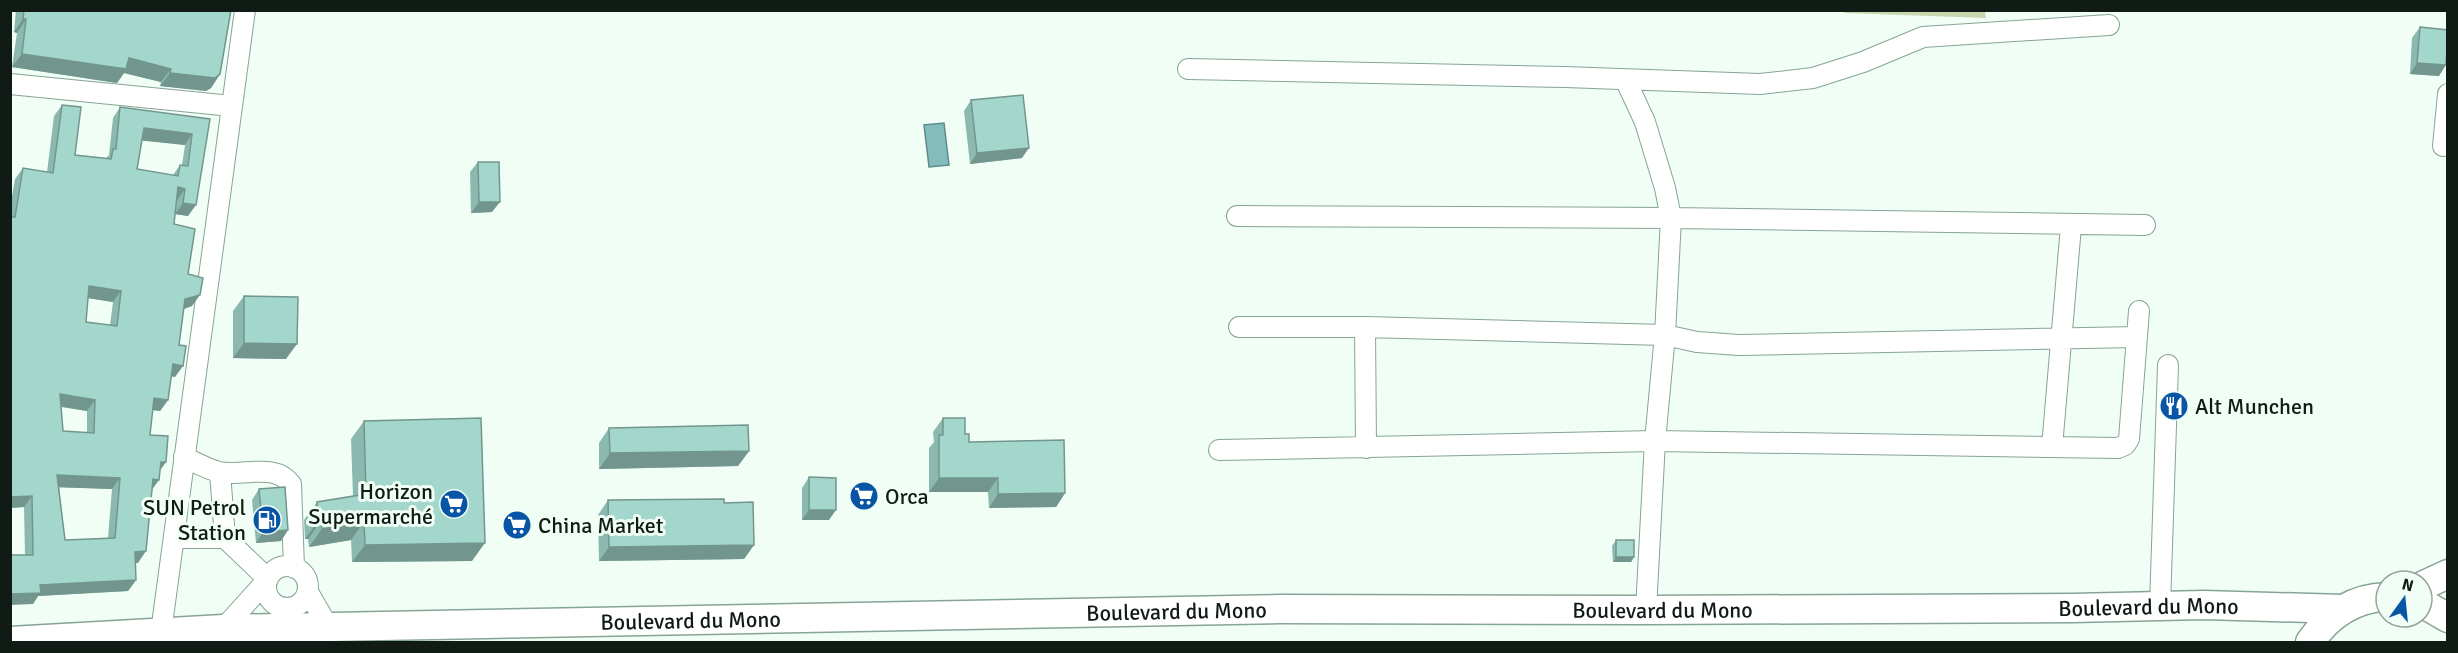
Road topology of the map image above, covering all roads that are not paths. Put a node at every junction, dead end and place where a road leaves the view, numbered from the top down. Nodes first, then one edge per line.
1 (245, 10) edge
2 (2109, 25) dead end
3 (1188, 69) dead end
4 (1626, 81) junction
5 (10, 84) edge
6 (2448, 94) edge
7 (232, 106) junction
8 (2443, 146) dead end
9 (1237, 216) dead end
10 (1671, 218) junction
11 (2145, 225) dead end
12 (2071, 226) junction
13 (2139, 311) dead end
14 (1239, 327) dead end
15 (1365, 327) junction
16 (1665, 335) junction
17 (2137, 337) junction
18 (2061, 340) junction
19 (2168, 365) dead end
20 (1655, 441) junction
21 (2052, 447) junction
22 (1366, 448) junction
23 (1218, 450) dead end
24 (184, 457) junction
25 (220, 472) junction
26 (174, 538) junction
27 (225, 538) junction
28 (294, 568) junction
29 (2448, 574) edge
30 (268, 579) junction
31 (2434, 580) edge
32 (308, 592) junction
33 (2374, 598) edge
34 (2160, 606) junction
35 (2343, 609) junction
36 (1646, 610) junction
37 (2434, 610) edge
38 (2448, 618) edge
39 (329, 628) junction
40 (223, 629) junction
41 (161, 632) junction
42 (10, 641) edge
43 (2310, 642) edge

1 - 7 street
2 - 4 street
3 - 4 street
4 - 10 street
5 - 7 street
6 - 8 street
7 - 24 street
9 - 10 street
10 - 12 street
10 - 16 street
11 - 12 street
12 - 18 street
13 - 17 street
14 - 15 street
15 - 16 street
15 - 22 street
16 - 18 street
16 - 20 street
17 - 18 street
17 - 21 street
18 - 21 street
19 - 34 street
20 - 21 street
20 - 22 street
20 - 36 street
22 - 23 street
24 - 25 street
24 - 26 street
25 - 27 street
25 - 28 street
26 - 27 street
26 - 41 street
27 - 30 street
28 - 30 street
28 - 32 street
29 - 31 highway
30 - 32 street
30 - 40 street
32 - 39 street
33 - 35 highway
34 - 35 highway, Boulevard du Mono
34 - 36 highway, Boulevard du Mono
35 - 43 highway
36 - 39 highway, Boulevard du Mono
37 - 38 highway
39 - 40 highway, Boulevard du Mono
40 - 41 highway, Boulevard du Mono
41 - 42 highway, Boulevard du Mono

